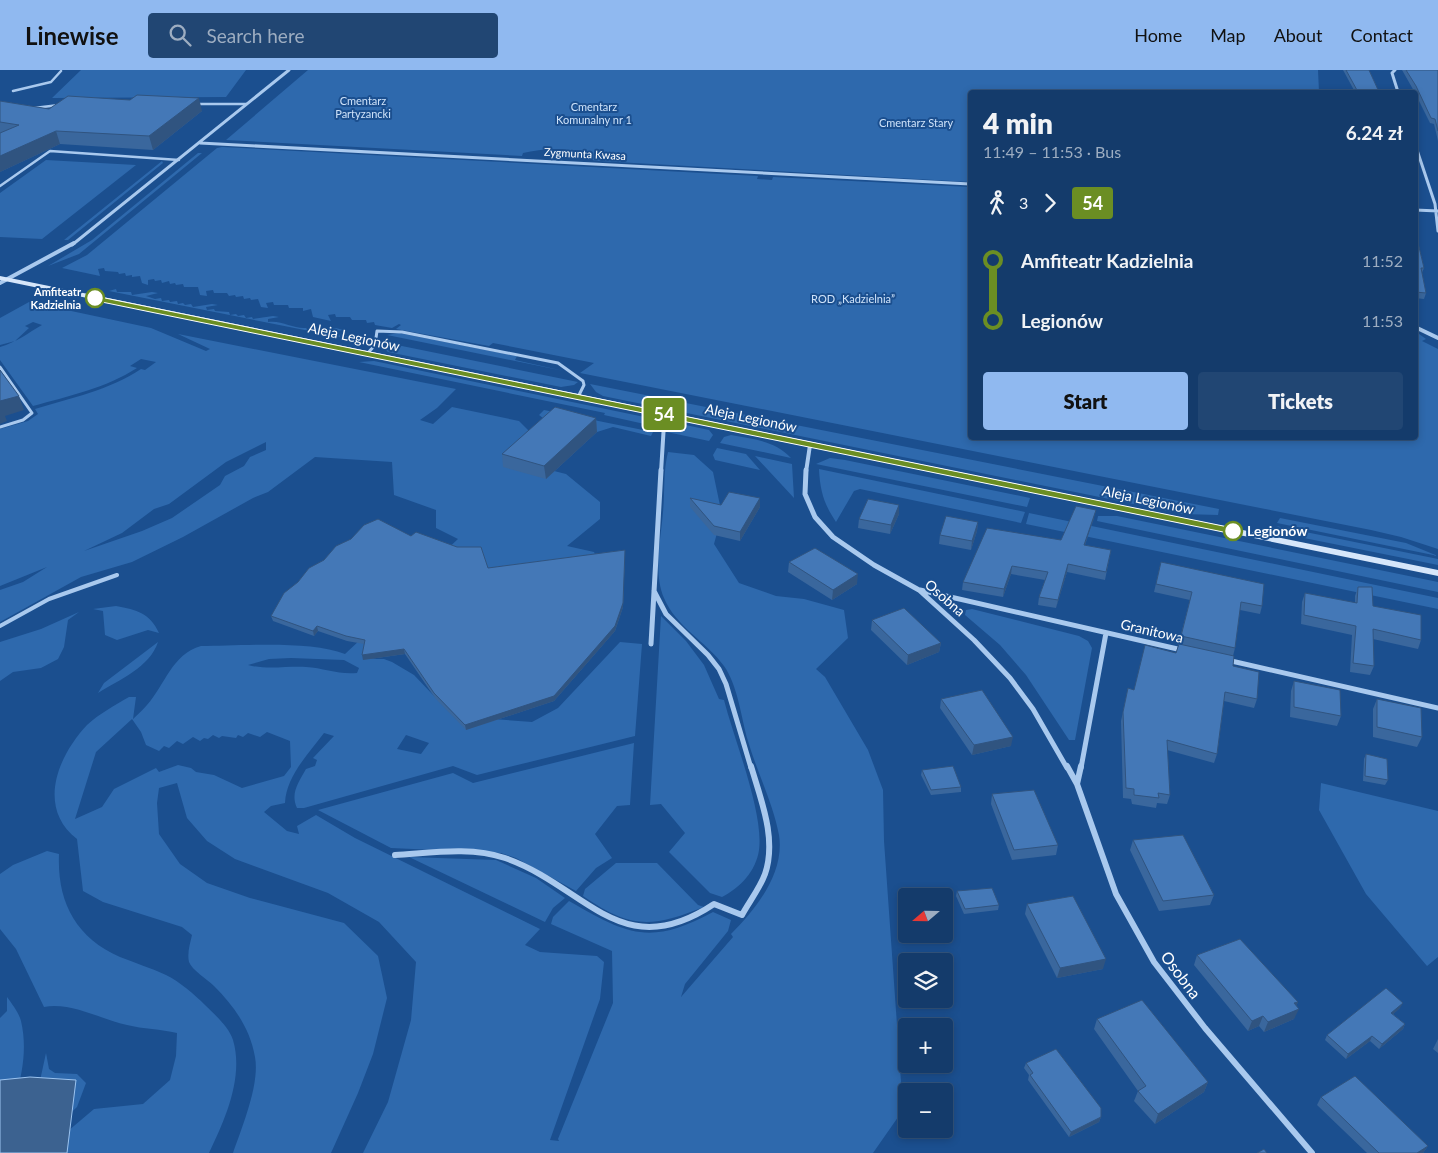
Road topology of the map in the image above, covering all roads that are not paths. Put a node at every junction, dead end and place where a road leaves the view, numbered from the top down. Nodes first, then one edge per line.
1 (289, 70) edge
2 (1395, 70) edge
3 (61, 71) edge
4 (1397, 90) edge
5 (13, 91) dead end
6 (188, 104) edge
7 (246, 104) junction
8 (64, 105) edge
9 (32, 108) edge
10 (200, 143) junction
11 (1418, 153) edge
12 (179, 160) junction
13 (968, 184) edge
14 (0, 186) edge
15 (1418, 210) edge
16 (1436, 211) edge
17 (1438, 231) edge
18 (2, 280) edge
19 (1418, 328) edge
20 (1438, 338) edge
21 (367, 354) junction
22 (0, 367) edge
23 (578, 397) junction
24 (670, 416) junction
25 (0, 427) edge
26 (810, 445) junction
27 (1438, 573) edge
28 (117, 575) dead end
29 (919, 590) junction
30 (654, 591) junction
31 (0, 626) edge
32 (1106, 633) junction
33 (651, 644) dead end
34 (1192, 652) edge
35 (1220, 658) edge
36 (1438, 708) edge
37 (1077, 784) junction
38 (395, 855) dead end
39 (1312, 1153) edge

1 - 7 street
2 - 4 street
3 - 5 lane
6 - 7 lane
7 - 10 street
8 - 9 lane
10 - 12 street
10 - 13 street, Zygmunta Kwasa
11 - 16 street
12 - 14 lane
12 - 18 street
15 - 16 street
16 - 17 street
18 - 21 street, Aleja Legionów
19 - 20 street
21 - 23 street, Aleja Legionów
21 - 23 lane
22 - 25 lane
23 - 24 street, Aleja Legionów
24 - 26 street, Aleja Legionów
24 - 30 street
26 - 27 street, Aleja Legionów
26 - 29 street, Osobna
28 - 31 lane
29 - 32 street, Granitowa
29 - 37 street, Osobna
30 - 33 street
30 - 38 street
32 - 34 street, Granitowa
32 - 37 street
35 - 36 street
37 - 39 street, Osobna

